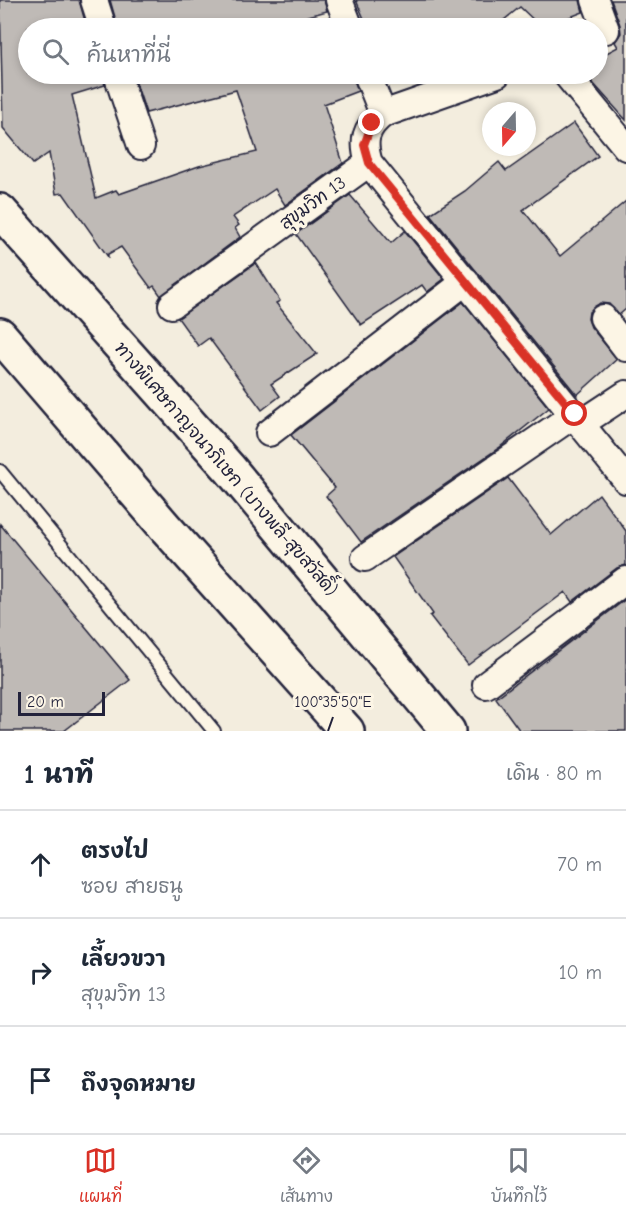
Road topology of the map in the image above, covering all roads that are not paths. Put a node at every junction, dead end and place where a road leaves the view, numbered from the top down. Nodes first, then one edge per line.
1 (94, 0) edge
2 (339, 0) edge
3 (595, 0) edge
4 (100, 18) edge
5 (346, 18) edge
6 (605, 18) edge
7 (120, 84) edge
8 (372, 84) edge
9 (468, 84) edge
10 (575, 84) edge
11 (383, 114) junction
12 (141, 146) dead end
13 (626, 147) edge
14 (369, 163) junction
15 (0, 211) edge
16 (466, 281) junction
17 (172, 305) dead end
18 (603, 318) dead end
19 (0, 334) edge
20 (626, 348) edge
21 (626, 394) edge
22 (578, 419) junction
23 (269, 433) dead end
24 (0, 471) edge
25 (626, 480) edge
26 (365, 558) dead end
27 (626, 580) edge
28 (486, 685) dead end
29 (214, 731) edge
30 (346, 731) edge
31 (448, 731) edge

1 - 4 street
2 - 5 street
3 - 6 street
7 - 12 street
8 - 11 street
9 - 11 street
10 - 13 street
11 - 14 street
14 - 16 street
14 - 17 street, สุขุมวิท 13
15 - 31 highway, ทางพิเศษกาญจนาภิเษก (บางพลี-สุขสวัสดิ์)
16 - 22 street
16 - 23 street
18 - 20 street
19 - 30 highway
21 - 22 street
22 - 25 street
22 - 26 street
24 - 29 lane
27 - 28 street

